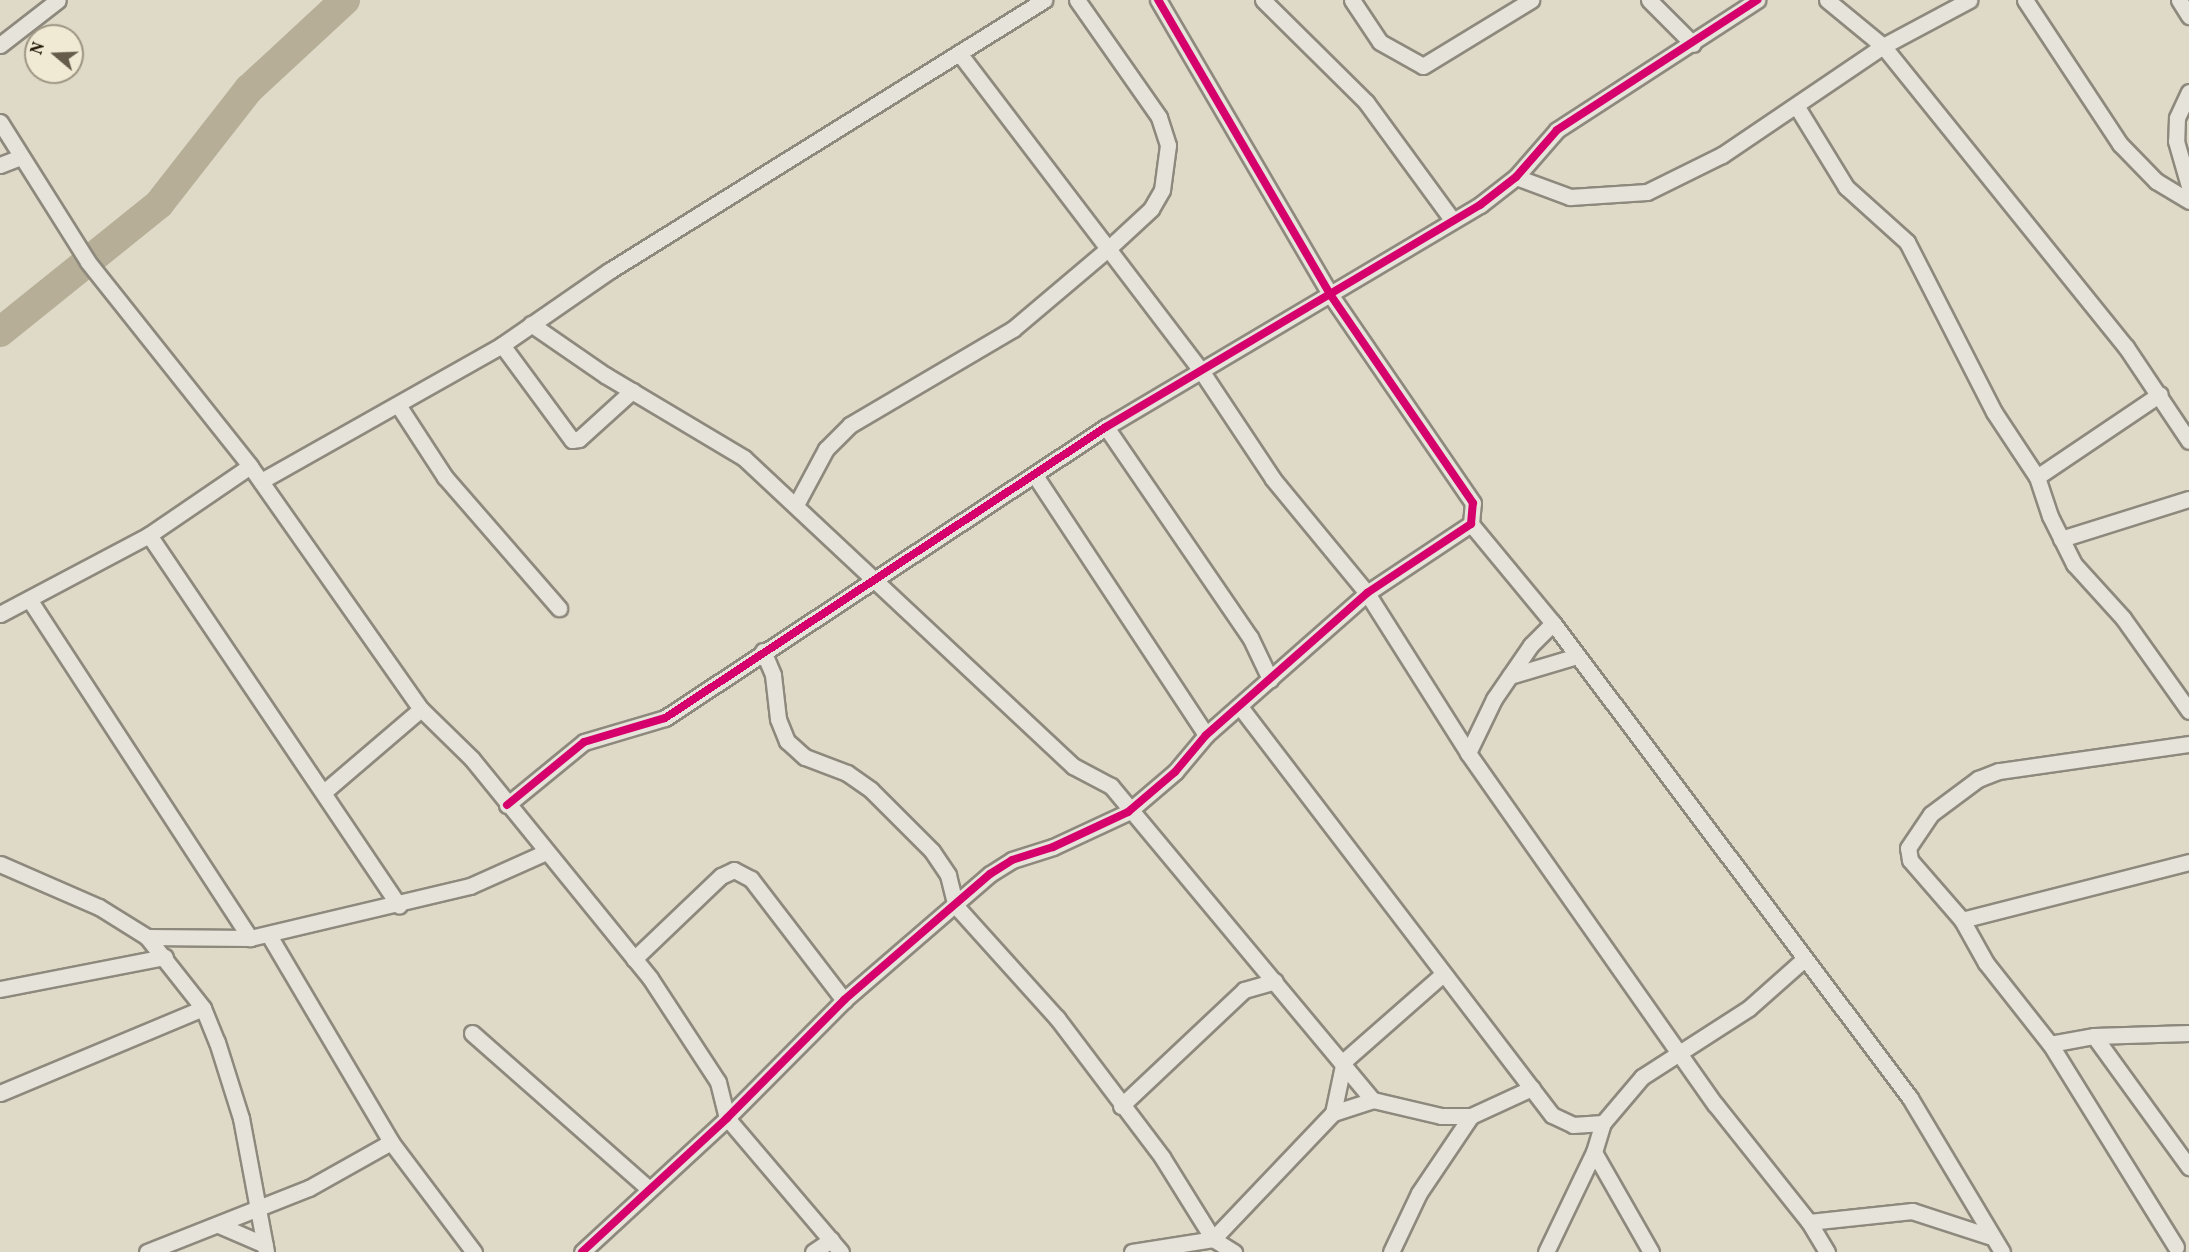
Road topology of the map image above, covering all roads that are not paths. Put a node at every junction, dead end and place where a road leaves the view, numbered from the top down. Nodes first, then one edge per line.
1 (58, 0) edge
2 (1044, 0) edge
3 (1077, 0) edge
4 (1158, 0) edge
5 (1263, 0) edge
6 (1352, 0) edge
7 (1531, 0) edge
8 (1648, 0) edge
9 (1757, 0) edge
10 (1827, 0) edge
11 (1969, 0) edge
12 (2025, 0) edge
13 (2179, 0) edge
14 (2189, 16) edge
15 (1693, 44) junction
16 (0, 45) edge
17 (1883, 46) junction
18 (959, 53) junction
19 (2189, 92) edge
20 (1797, 106) junction
21 (0, 122) edge
22 (21, 157) junction
23 (0, 165) edge
24 (1516, 177) junction
25 (2189, 186) edge
26 (2189, 201) edge
27 (1451, 218) junction
28 (1110, 247) junction
29 (1330, 294) junction
30 (531, 324) junction
31 (502, 345) junction
32 (1200, 369) junction
33 (632, 391) junction
34 (2160, 394) junction
35 (398, 405) junction
36 (1106, 427) junction
37 (2189, 441) edge
38 (250, 466) junction
39 (1036, 477) junction
40 (2037, 477) junction
41 (261, 481) junction
42 (2189, 499) edge
43 (797, 503) junction
44 (1471, 524) junction
45 (149, 535) junction
46 (2061, 539) junction
47 (870, 580) junction
48 (1367, 593) junction
49 (29, 599) junction
50 (559, 608) dead end
51 (0, 614) edge
52 (1553, 623) junction
53 (763, 651) junction
54 (1577, 656) junction
55 (1510, 676) junction
56 (1270, 680) junction
57 (1241, 708) junction
58 (421, 709) junction
59 (2189, 711) edge
60 (1206, 735) junction
61 (2189, 744) edge
62 (1468, 753) junction
63 (325, 791) junction
64 (507, 805) junction
65 (1128, 812) junction
66 (546, 852) junction
67 (2189, 861) edge
68 (0, 864) edge
69 (399, 906) junction
70 (956, 906) junction
71 (1962, 920) junction
72 (147, 937) junction
73 (270, 937) junction
74 (250, 938) junction
75 (165, 957) junction
76 (634, 959) junction
77 (1802, 961) junction
78 (1443, 974) junction
79 (1275, 981) junction
80 (0, 989) edge
81 (844, 1000) junction
82 (203, 1008) junction
83 (472, 1033) dead end
84 (2189, 1033) edge
85 (2094, 1036) junction
86 (2050, 1044) junction
87 (1678, 1051) junction
88 (1344, 1061) junction
89 (1532, 1088) junction
90 (0, 1093) edge
91 (1373, 1100) junction
92 (1121, 1106) junction
93 (1333, 1113) junction
94 (1471, 1116) junction
95 (727, 1118) junction
96 (1603, 1123) junction
97 (391, 1142) junction
98 (1594, 1152) junction
99 (2189, 1167) edge
100 (648, 1188) junction
101 (260, 1208) junction
102 (1809, 1222) junction
103 (219, 1225) junction
104 (1989, 1236) junction
105 (2189, 1238) edge
106 (1213, 1239) junction
107 (831, 1240) junction
108 (266, 1249) edge
109 (2174, 1250) edge
110 (147, 1252) edge
111 (474, 1252) edge
112 (582, 1252) edge
113 (813, 1252) edge
114 (841, 1252) edge
115 (1132, 1252) edge
116 (1234, 1252) edge
117 (1391, 1252) edge
118 (1546, 1252) edge
119 (1651, 1252) edge
120 (1827, 1252) edge
121 (2002, 1252) edge

1 - 16 street
2 - 18 street
3 - 28 street
4 - 29 street
5 - 27 street
6 - 7 street
8 - 15 street
9 - 15 street
10 - 17 street
11 - 17 street
12 - 26 street
13 - 14 street
15 - 24 street
17 - 20 street
17 - 34 street
18 - 28 street
18 - 30 street
19 - 25 street
20 - 24 street
20 - 40 street
21 - 22 street
22 - 23 street
22 - 38 street
24 - 27 street
27 - 29 street
28 - 32 street
28 - 43 street
29 - 32 street
29 - 44 street
30 - 31 street
30 - 33 street
31 - 33 street
31 - 35 street
32 - 36 street
32 - 48 street
33 - 43 street
34 - 37 street
34 - 40 street
35 - 41 street
35 - 50 street
36 - 39 street
36 - 56 street
38 - 41 street
38 - 45 street
39 - 47 street
39 - 60 street
40 - 46 street
41 - 58 street
42 - 46 street
43 - 47 street
44 - 48 street
44 - 52 street
45 - 49 street
45 - 63 street
46 - 59 street
47 - 53 street
47 - 65 street
48 - 56 street
48 - 62 street
49 - 51 street
49 - 74 street
52 - 54 street
52 - 55 street
53 - 64 street
53 - 70 street
54 - 55 street
54 - 77 street
55 - 62 street
56 - 57 street
57 - 60 street
57 - 78 street
58 - 63 street
58 - 64 street
60 - 65 street
61 - 71 street
62 - 87 street
63 - 69 street
64 - 66 street
65 - 70 street
65 - 79 street
66 - 69 street
66 - 76 street
67 - 71 street
68 - 72 street
69 - 73 street
70 - 81 street
70 - 92 street
71 - 86 street
72 - 74 street
72 - 75 street
73 - 74 street
73 - 97 street
75 - 80 street
75 - 82 street
76 - 81 street
76 - 95 street
77 - 87 street
77 - 104 street
78 - 88 street
78 - 89 street
79 - 88 street
79 - 92 street
81 - 95 street
82 - 90 street
82 - 101 street
83 - 100 street
84 - 85 street
85 - 86 street
85 - 99 street
86 - 109 street
87 - 96 street
87 - 102 street
88 - 91 street
88 - 93 street
89 - 94 street
89 - 96 street
91 - 93 street
91 - 94 street
92 - 106 street
93 - 106 street
94 - 117 street
95 - 100 street
95 - 107 street
96 - 98 street
97 - 101 street
97 - 111 street
98 - 118 street
98 - 119 street
100 - 112 street
101 - 103 street
101 - 108 street
102 - 104 street
102 - 120 street
103 - 108 street
103 - 110 street
104 - 121 street
105 - 109 street
106 - 115 street
106 - 116 street
107 - 113 street
107 - 114 street

